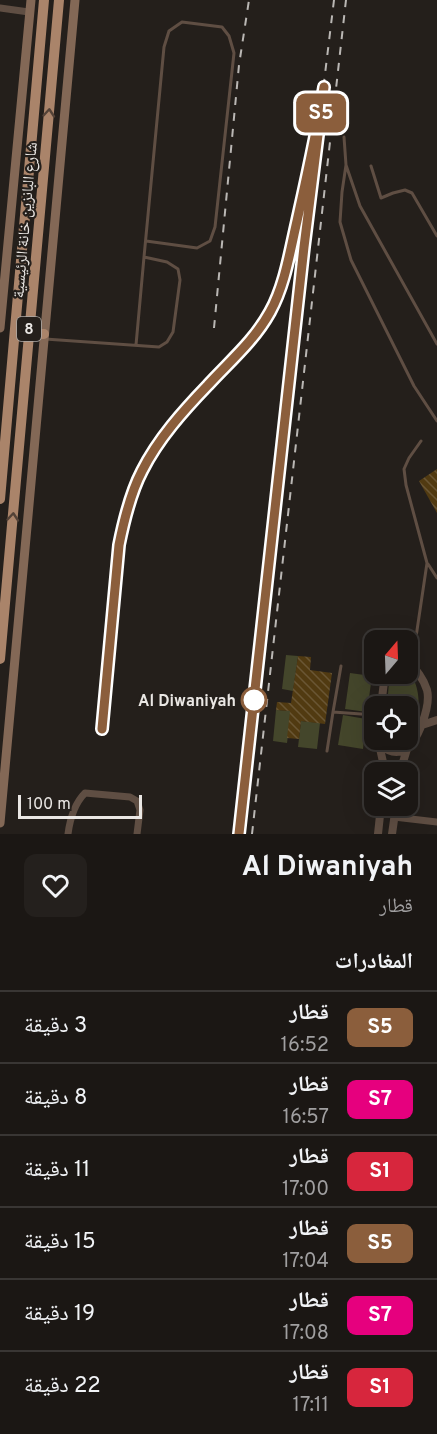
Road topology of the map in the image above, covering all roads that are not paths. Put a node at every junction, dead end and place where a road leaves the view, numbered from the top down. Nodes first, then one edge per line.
1 (31, 0) edge
2 (44, 0) edge
3 (59, 0) edge
4 (75, 0) edge
5 (0, 8) edge
6 (29, 12) junction
7 (19, 129) junction
8 (31, 130) junction
9 (344, 136) dead end
10 (346, 165) junction
11 (371, 166) dead end
12 (437, 236) edge
13 (146, 241) junction
14 (144, 257) junction
15 (0, 317) edge
16 (0, 328) edge
17 (29, 334) junction
18 (44, 337) junction
19 (437, 344) edge
20 (136, 346) junction
21 (5, 391) edge
22 (437, 421) edge
23 (421, 441) dead end
24 (0, 499) edge
25 (427, 563) junction
26 (437, 578) edge
27 (416, 630) edge
28 (0, 659) edge
29 (341, 666) dead end
30 (418, 674) edge
31 (427, 690) junction
32 (437, 694) edge
33 (333, 712) junction
34 (364, 714) edge
35 (437, 720) edge
36 (422, 725) junction
37 (418, 731) edge
38 (388, 750) edge
39 (403, 750) edge
40 (327, 751) dead end
41 (380, 816) edge
42 (394, 817) joint
43 (437, 822) edge
44 (0, 823) edge
45 (68, 834) edge
46 (137, 834) edge
47 (378, 834) edge
48 (392, 834) edge

1 - 6 main road
2 - 8 highway, شارع البانزين خانة الرئيسية / 8
17 -> 3 highway, شارع البانزين خانة الرئيسية / 8
4 - 18 main road
5 - 6 street
6 - 7 main road
7 - 8 highway
7 - 15 main road
8 - 21 highway, شارع البانزين خانة الرئيسية / 8
9 - 10 lane
10 - 19 lane
10 - 22 lane
11 - 12 lane
13 - 13 lane
13 - 14 lane
14 - 20 lane
14 - 20 lane
15 - 16 main road
17 - 18 highway
28 -> 17 highway, شارع البانزين خانة الرئيسية / 8
18 - 20 lane
18 - 44 main road
21 - 24 highway, شارع البانزين خانة الرئيسية / 8
23 - 25 lane
25 - 26 lane
25 - 27 lane
29 - 33 lane
30 - 31 street
31 - 32 street
31 - 36 street
33 - 34 lane
33 - 40 lane
35 - 36 street
36 - 37 street
38 - 39 street
41 - 47 street
42 - 43 street
42 - 48 street
45 - 46 street

